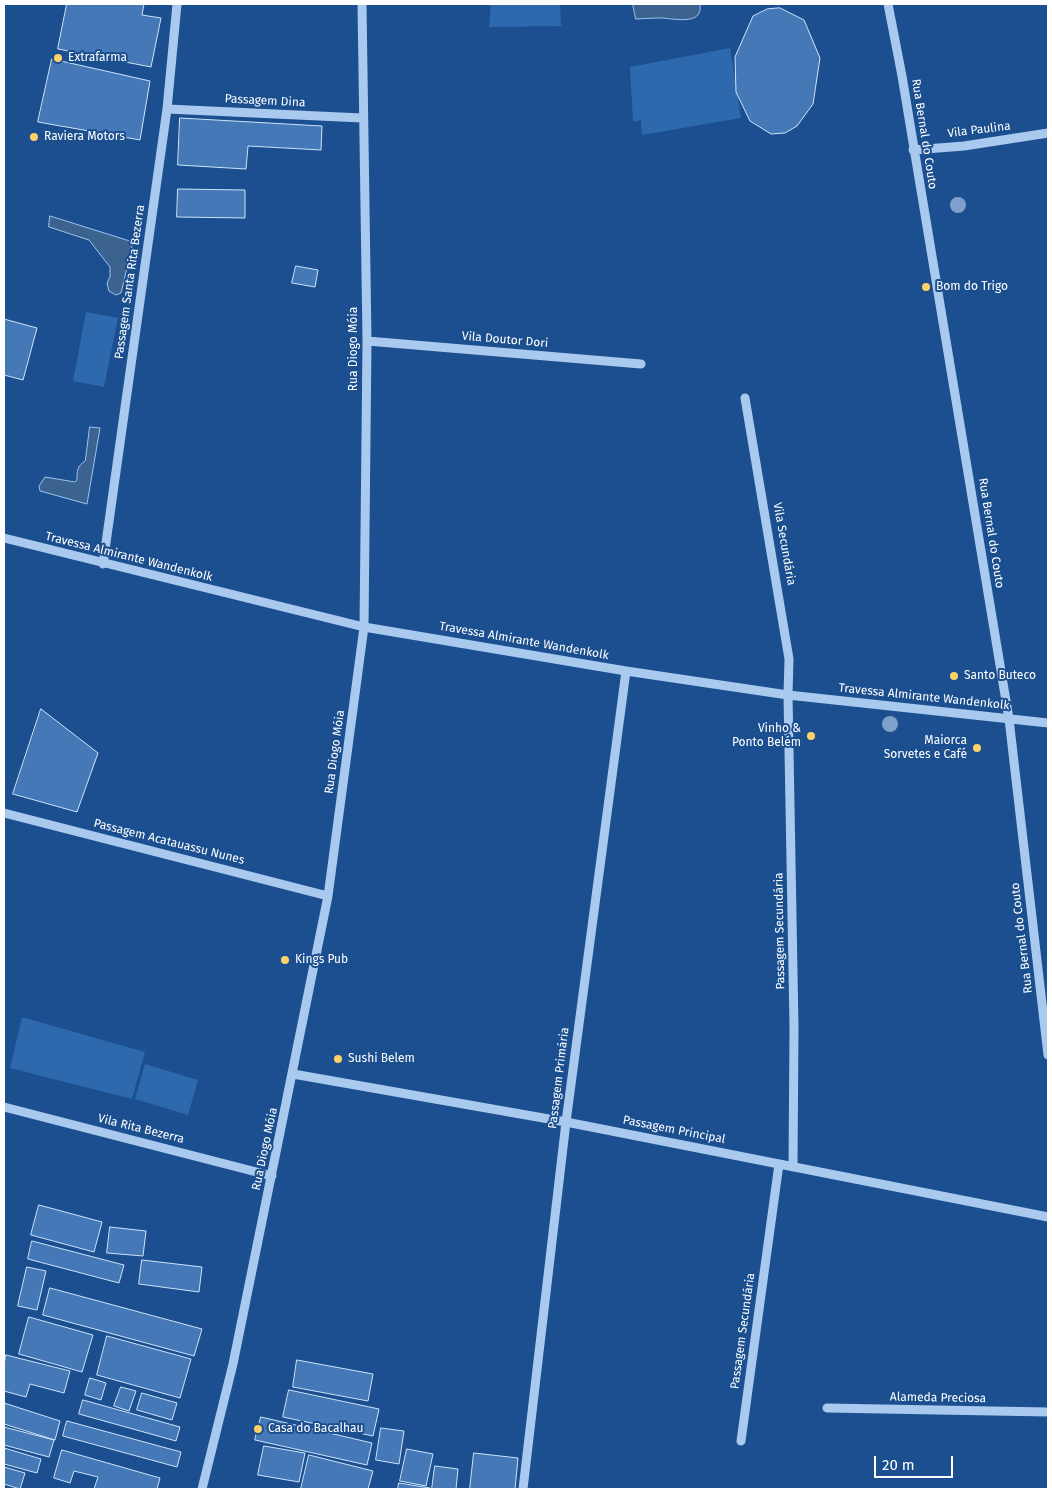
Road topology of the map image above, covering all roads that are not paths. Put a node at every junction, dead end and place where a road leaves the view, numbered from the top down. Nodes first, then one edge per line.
1 (177, 4) edge
2 (362, 4) edge
3 (884, 4) edge
4 (888, 4) edge
5 (890, 19) junction
6 (167, 108) junction
7 (362, 118) junction
8 (1048, 134) edge
9 (913, 150) junction
10 (367, 341) junction
11 (641, 364) dead end
12 (746, 398) dead end
13 (4, 538) edge
14 (103, 564) junction
15 (364, 627) junction
16 (626, 670) junction
17 (788, 695) junction
18 (1009, 719) junction
19 (1048, 722) edge
20 (4, 813) edge
21 (328, 896) junction
22 (1048, 1055) edge
23 (293, 1074) junction
24 (4, 1107) edge
25 (566, 1122) junction
26 (779, 1164) junction
27 (793, 1167) junction
28 (272, 1176) junction
29 (1048, 1217) edge
30 (827, 1408) dead end
31 (1048, 1412) edge
32 (741, 1441) dead end
33 (203, 1489) edge
34 (524, 1489) edge

1 - 6 street, Passagem Santa Rita Bezerra
2 - 7 street, Rua Diogo Móia
3 - 5 street, Rua Bernal do Couto
4 - 5 street, Rua Bernal do Couto
5 - 9 street, Rua Bernal do Couto
6 - 7 street, Passagem Dina
6 - 14 street, Passagem Santa Rita Bezerra
7 - 10 street, Rua Diogo Móia
8 - 9 street, Vila Paulina
9 - 18 street, Rua Bernal do Couto
10 - 11 street, Vila Doutor Dori
10 - 15 street, Rua Diogo Móia
12 - 17 street, Vila Secundária
13 - 14 street, Travessa Almirante Wandenkolk
14 - 15 street, Travessa Almirante Wandenkolk
15 - 16 street, Travessa Almirante Wandenkolk
15 - 21 street, Rua Diogo Móia
16 - 17 street, Travessa Almirante Wandenkolk
16 - 25 street, Passagem Primária
17 - 18 street, Travessa Almirante Wandenkolk
17 - 27 street, Passagem Secundária
18 - 19 street, Travessa Almirante Wandenkolk
18 - 22 street, Rua Bernal do Couto
20 - 21 street, Passagem Acatauassu Nunes
21 - 23 street, Rua Diogo Móia
23 - 25 street, Passagem Principal
23 - 28 street, Rua Diogo Móia
24 - 28 street, Vila Rita Bezerra
25 - 26 street, Passagem Principal
25 - 34 street, Passagem Primária
26 - 27 street, Passagem Principal
26 - 32 street, Passagem Secundária
27 - 29 street, Passagem Principal
28 - 33 street, Rua Diogo Móia
30 - 31 street, Alameda Preciosa

